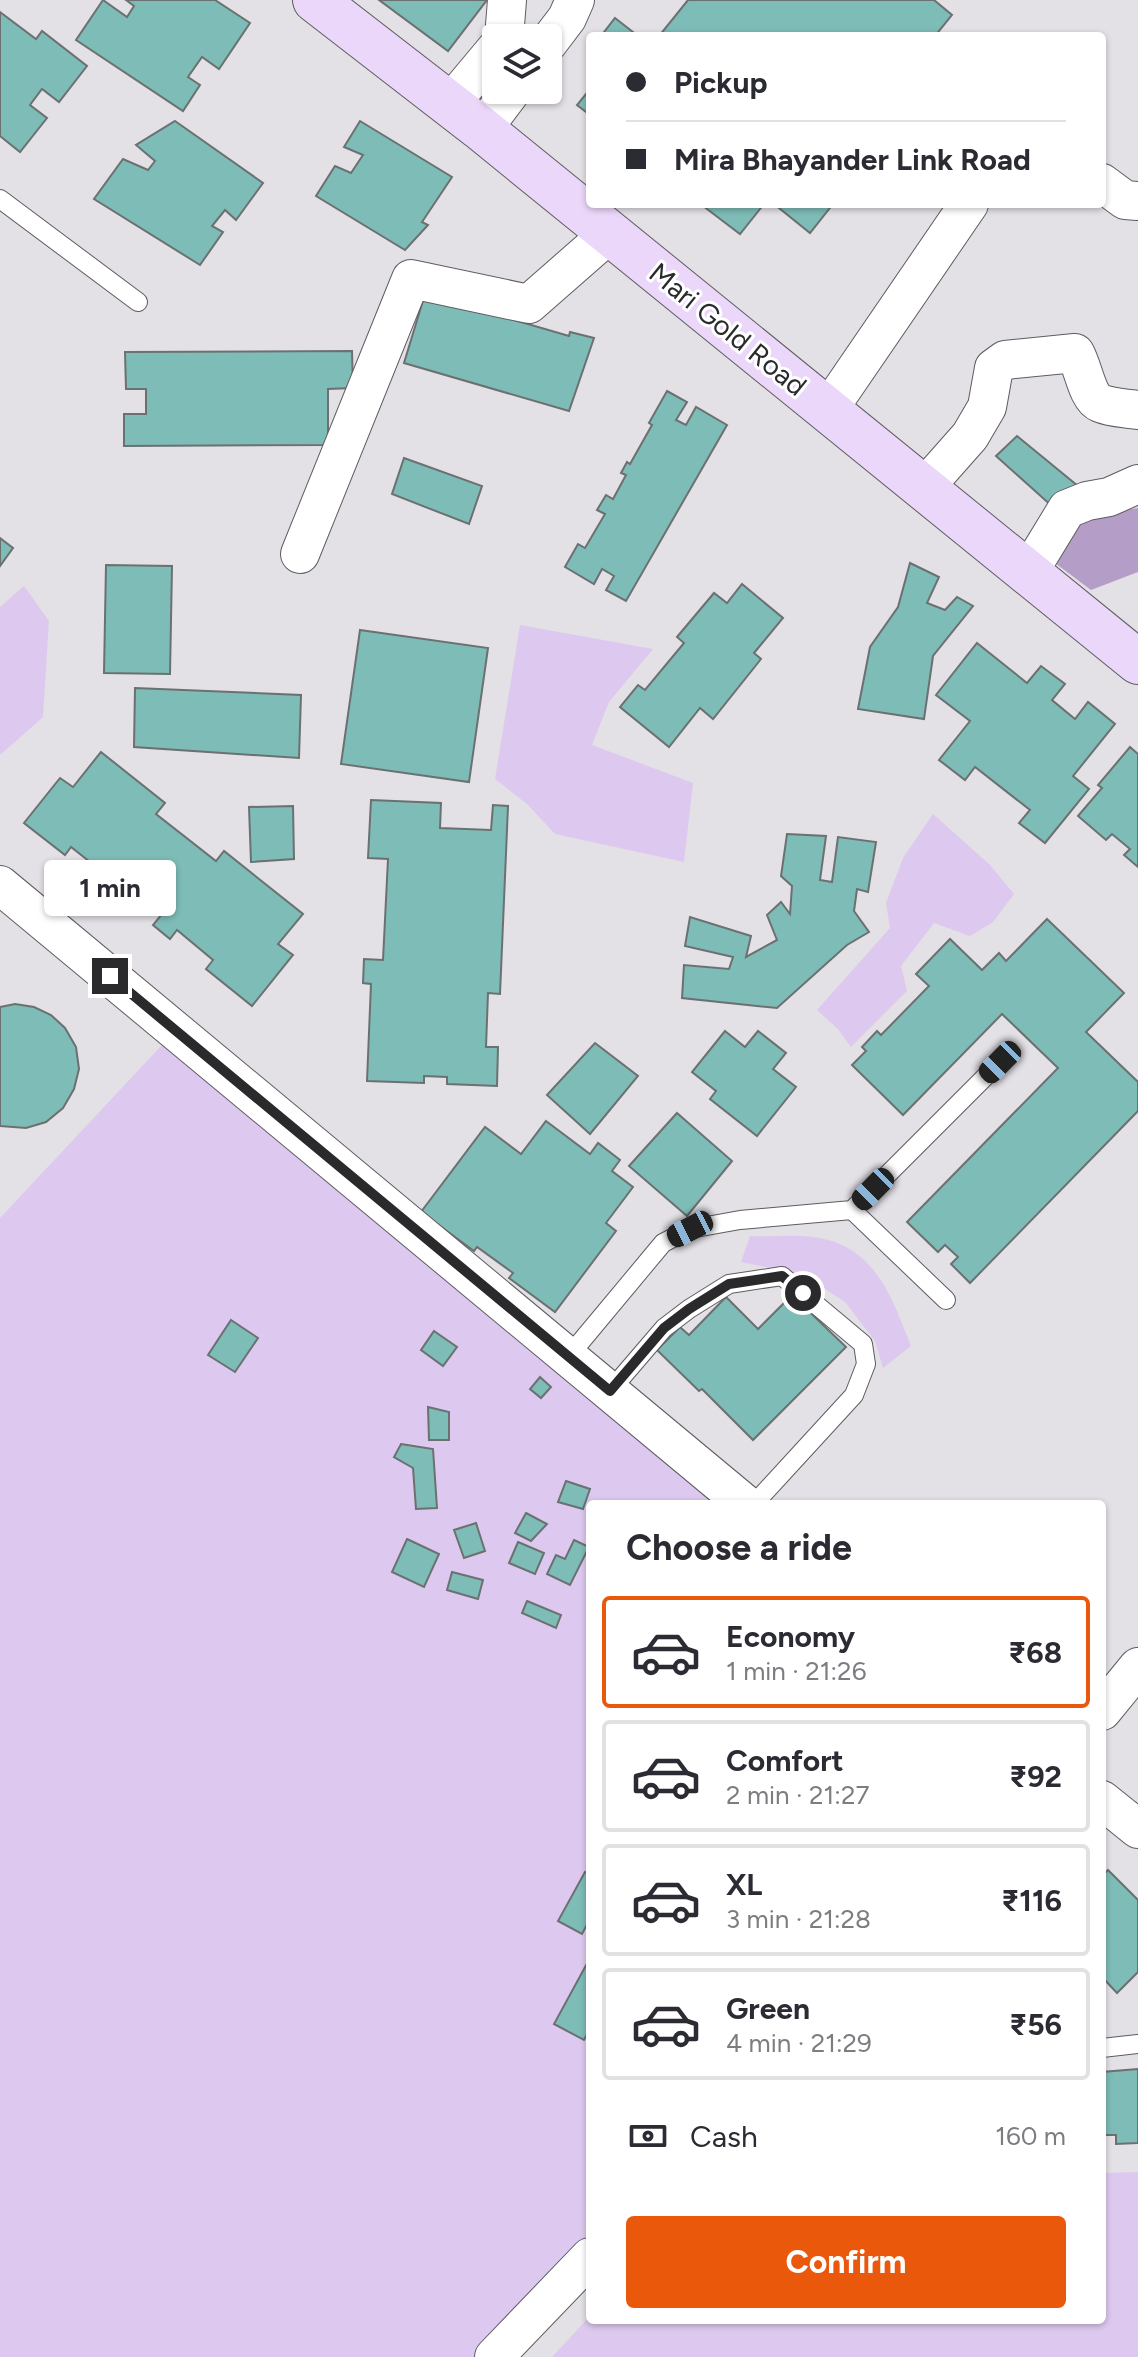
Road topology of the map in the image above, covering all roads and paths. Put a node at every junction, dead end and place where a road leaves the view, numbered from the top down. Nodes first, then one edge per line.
1 (315, 0) edge
2 (507, 0) edge
3 (505, 24) edge
4 (482, 81) edge
5 (488, 104) edge
6 (466, 117) junction
7 (1106, 186) edge
8 (0, 199) edge
9 (1138, 201) edge
10 (966, 208) edge
11 (610, 233) junction
12 (138, 302) dead end
13 (828, 410) junction
14 (1138, 410) edge
15 (1138, 484) edge
16 (924, 488) junction
17 (300, 554) dead end
18 (1028, 573) junction
19 (1138, 662) edge
20 (0, 885) edge
21 (1000, 1062) dead end
22 (852, 1210) junction
23 (946, 1300) dead end
24 (568, 1357) junction
25 (610, 1391) junction
26 (740, 1500) edge
27 (758, 1500) edge
28 (1138, 1667) edge
29 (1106, 1706) edge
30 (1106, 1803) edge
31 (1138, 1829) edge
32 (1138, 2044) edge
33 (1106, 2048) edge
34 (586, 2261) edge
35 (494, 2357) edge

1 - 6 street, Mari Gold Road
2 - 3 street
4 - 6 street
5 - 6 street
6 - 11 street, Mari Gold Road
7 - 9 street
8 - 12 lane
10 - 13 street
11 - 13 street, Mari Gold Road
11 - 17 street
13 - 16 street, Mari Gold Road
14 - 16 street
15 - 18 street
16 - 18 street, Mari Gold Road
18 - 19 street, Mari Gold Road
20 - 24 street
21 - 22 lane
22 - 23 lane
22 - 24 lane
24 - 25 street
25 - 26 street
25 - 27 lane
28 - 29 street
30 - 31 street
32 - 33 lane
34 - 35 street

